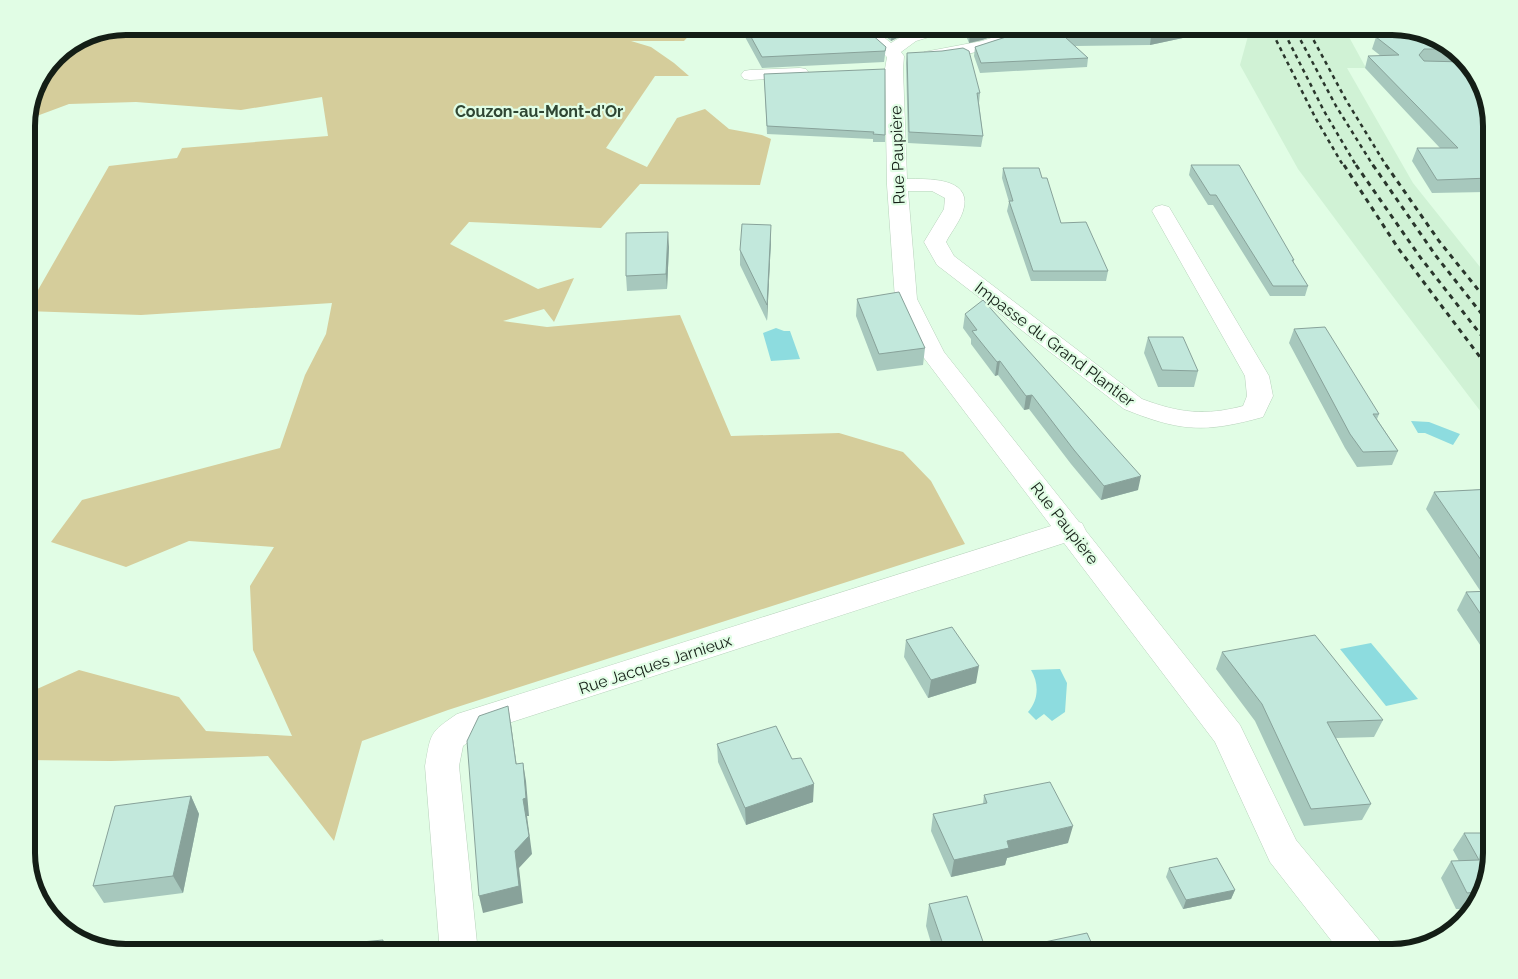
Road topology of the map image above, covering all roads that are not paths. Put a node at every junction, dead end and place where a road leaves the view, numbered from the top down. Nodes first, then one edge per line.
1 (867, 35) edge
2 (920, 35) edge
3 (1019, 35) edge
4 (889, 62) junction
5 (818, 72) edge
6 (750, 75) dead end
7 (897, 185) junction
8 (1162, 211) dead end
9 (1072, 530) junction
10 (458, 944) edge
11 (1357, 944) edge

1 - 4 street
2 - 4 street
3 - 4 street
4 - 7 street, Rue Paupière
5 - 6 street
7 - 8 street, Impasse du Grand Plantier
7 - 9 street, Rue Paupière
9 - 10 street, Rue Jacques Jarnieux
9 - 11 street, Rue Paupière

